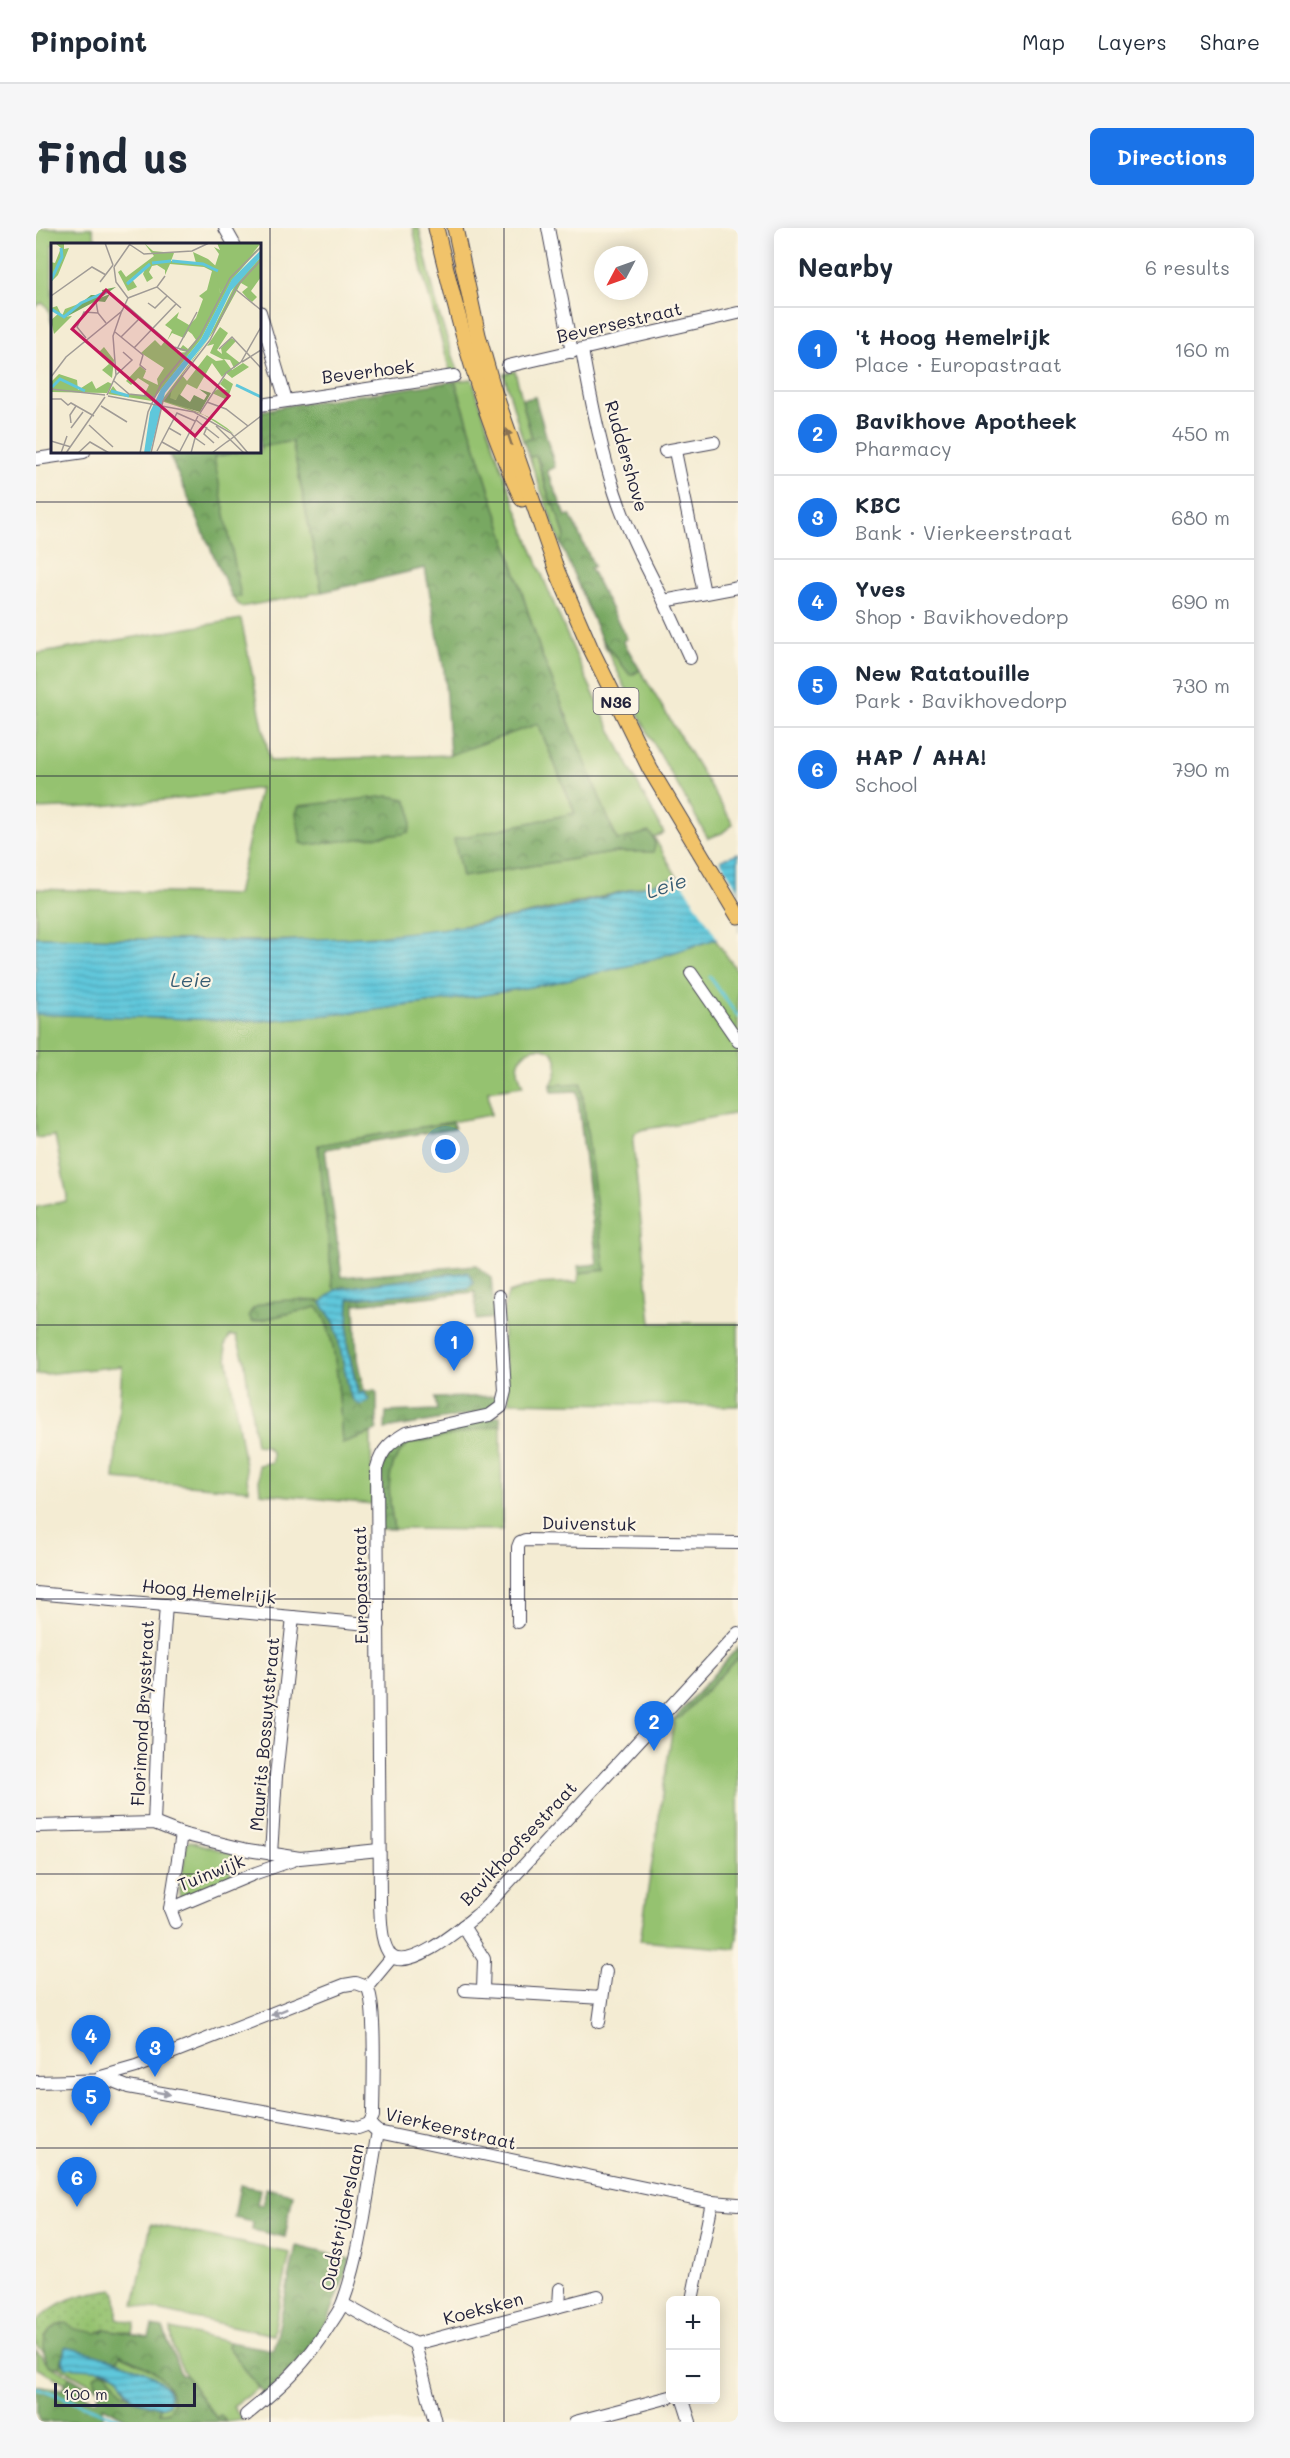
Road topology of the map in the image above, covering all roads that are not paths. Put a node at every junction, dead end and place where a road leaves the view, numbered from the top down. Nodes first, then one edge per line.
1 (225, 228) edge
2 (436, 228) edge
3 (548, 228) edge
4 (453, 230) edge
5 (233, 243) edge
6 (738, 313) edge
7 (261, 315) edge
8 (463, 329) junction
9 (577, 351) junction
10 (508, 366) dead end
11 (454, 376) dead end
12 (286, 400) junction
13 (261, 405) edge
14 (714, 442) dead end
15 (77, 453) edge
16 (36, 459) edge
17 (557, 572) junction
18 (738, 587) edge
19 (704, 593) junction
20 (664, 601) junction
21 (690, 658) dead end
22 (738, 916) edge
23 (691, 974) dead end
24 (738, 1041) edge
25 (499, 1296) dead end
26 (738, 1543) edge
27 (36, 1593) edge
28 (166, 1605) junction
29 (293, 1617) junction
30 (518, 1622) dead end
31 (379, 1625) junction
32 (738, 1633) edge
33 (154, 1823) junction
34 (36, 1826) edge
35 (182, 1834) junction
36 (380, 1850) junction
37 (271, 1854) junction
38 (300, 1858) junction
39 (170, 1909) junction
40 (175, 1922) dead end
41 (463, 1926) junction
42 (392, 1957) junction
43 (606, 1971) dead end
44 (367, 1987) junction
45 (465, 1990) dead end
46 (483, 1990) junction
47 (602, 1998) junction
48 (599, 2022) dead end
49 (120, 2071) junction
50 (93, 2080) junction
51 (36, 2082) edge
52 (123, 2085) junction
53 (374, 2128) junction
54 (712, 2202) junction
55 (738, 2205) edge
56 (560, 2289) dead end
57 (598, 2295) dead end
58 (693, 2296) edge
59 (343, 2304) junction
60 (559, 2306) junction
61 (415, 2344) junction
62 (666, 2398) edge
63 (684, 2404) edge
64 (246, 2415) dead end
65 (583, 2421) edge
66 (435, 2422) edge
67 (690, 2422) edge

1 - 5 street
2 - 8 main road
3 - 9 street, Ruddershove
4 - 8 main road, N36
17 -> 4 main road, N36
6 - 9 street, Beversestraat
7 - 12 street
8 - 17 main road, N36
9 - 10 street, Beversestraat
9 - 20 street, Ruddershove
11 - 12 street, Beverhoek
12 - 13 street, Beverhoek
14 - 19 street
15 - 16 street
17 - 22 main road, N36
18 - 19 street
19 - 20 street
20 - 21 street, Ruddershove
23 - 24 street
25 - 31 street, Europastraat
26 - 30 street, Duivenstuk
27 - 28 street, Hoog Hemelrijk
28 - 29 street, Hoog Hemelrijk
28 - 33 street, Florimond Brysstraat
29 - 31 street, Hoog Hemelrijk
29 - 37 street, Maurits Bossuytstraat
31 - 36 street, Europastraat
32 - 41 street, Bavikhoofsestraat
33 - 34 street, Tuinwijk
33 - 35 street, Tuinwijk
35 - 37 street, Tuinwijk
35 - 39 street, Tuinwijk
36 - 38 street, Tuinwijk
36 - 42 street, Europastraat
37 - 38 street, Tuinwijk
38 - 39 street, Tuinwijk
39 - 40 street, Tuinwijk
41 - 42 street, Bavikhoofsestraat
41 - 46 street
42 - 44 street
43 - 47 street
44 -> 49 street
44 - 53 street, Oudstrijderslaan
45 - 46 street
46 - 47 street
47 - 48 street
49 - 50 street
49 - 52 street
50 - 51 street
50 - 52 street, Vierkeerstraat
52 -> 53 street, Vierkeerstraat
53 - 54 street, Vierkeerstraat
53 - 59 street, Oudstrijderslaan
54 - 55 street, Vierkeerstraat
54 - 58 street
56 - 60 street
57 - 60 street, Koeksken
59 - 61 street
59 - 64 street, Oudstrijderslaan
60 - 61 street, Koeksken
61 - 66 street
62 - 65 street
63 - 67 street

